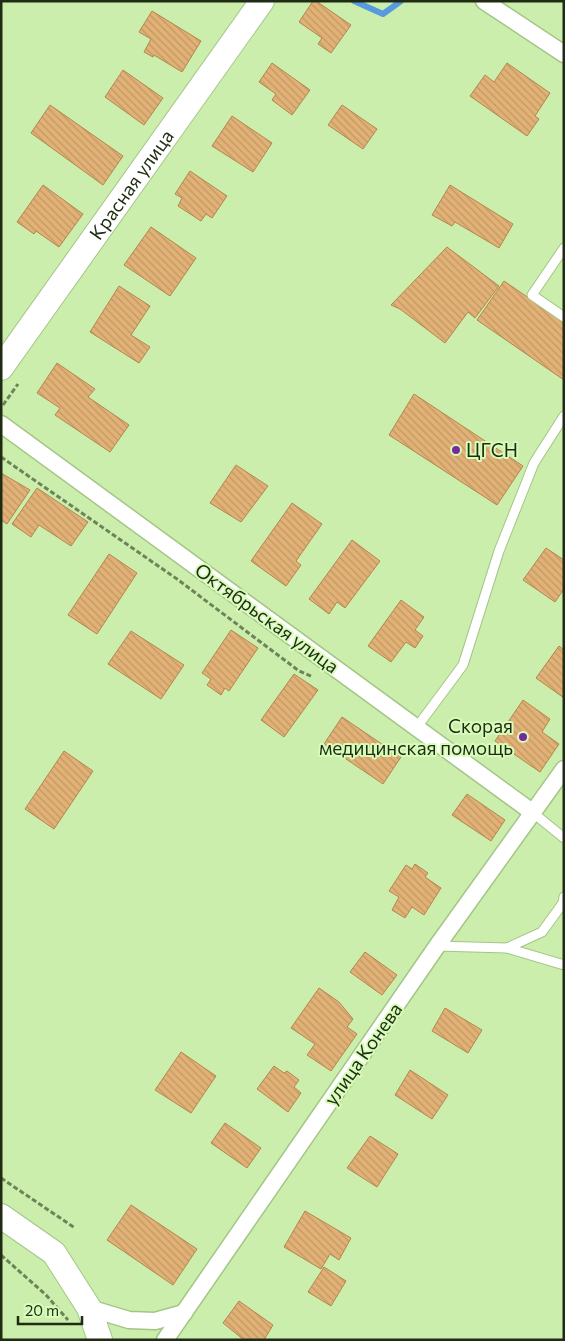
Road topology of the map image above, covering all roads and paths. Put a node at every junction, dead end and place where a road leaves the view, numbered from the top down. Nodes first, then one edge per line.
1 (262, 1) edge
2 (484, 1) edge
3 (564, 54) edge
4 (564, 248) edge
5 (564, 317) edge
6 (1, 368) edge
7 (564, 416) edge
8 (1, 424) edge
9 (1, 457) edge
10 (321, 680) dead end
11 (418, 727) junction
12 (564, 769) edge
13 (532, 812) junction
14 (564, 838) edge
15 (564, 897) edge
16 (437, 946) junction
17 (507, 948) junction
18 (564, 958) edge
19 (553, 962) junction
20 (564, 965) edge
21 (1, 1178) edge
22 (1, 1216) edge
23 (75, 1228) dead end
24 (1, 1255) edge
25 (90, 1308) junction
26 (184, 1313) junction
27 (69, 1321) dead end
28 (100, 1340) edge
29 (165, 1340) edge

1 - 6 main road, Красная улица
2 - 3 street
4 - 5 lane
7 - 11 lane
8 - 11 street, Октябрьская улица
9 - 10 path
11 - 13 street, Октябрьская улица
12 - 13 street, улица Конева
13 - 14 lane
13 - 16 street, улица Конева
15 - 17 lane
16 - 17 lane
16 - 26 street, улица Конева
17 - 19 lane
18 - 19 lane
19 - 20 lane
21 - 23 path
22 - 25 main road
24 - 27 path
25 - 26 street
25 - 28 main road
26 - 29 street, улица Конева

